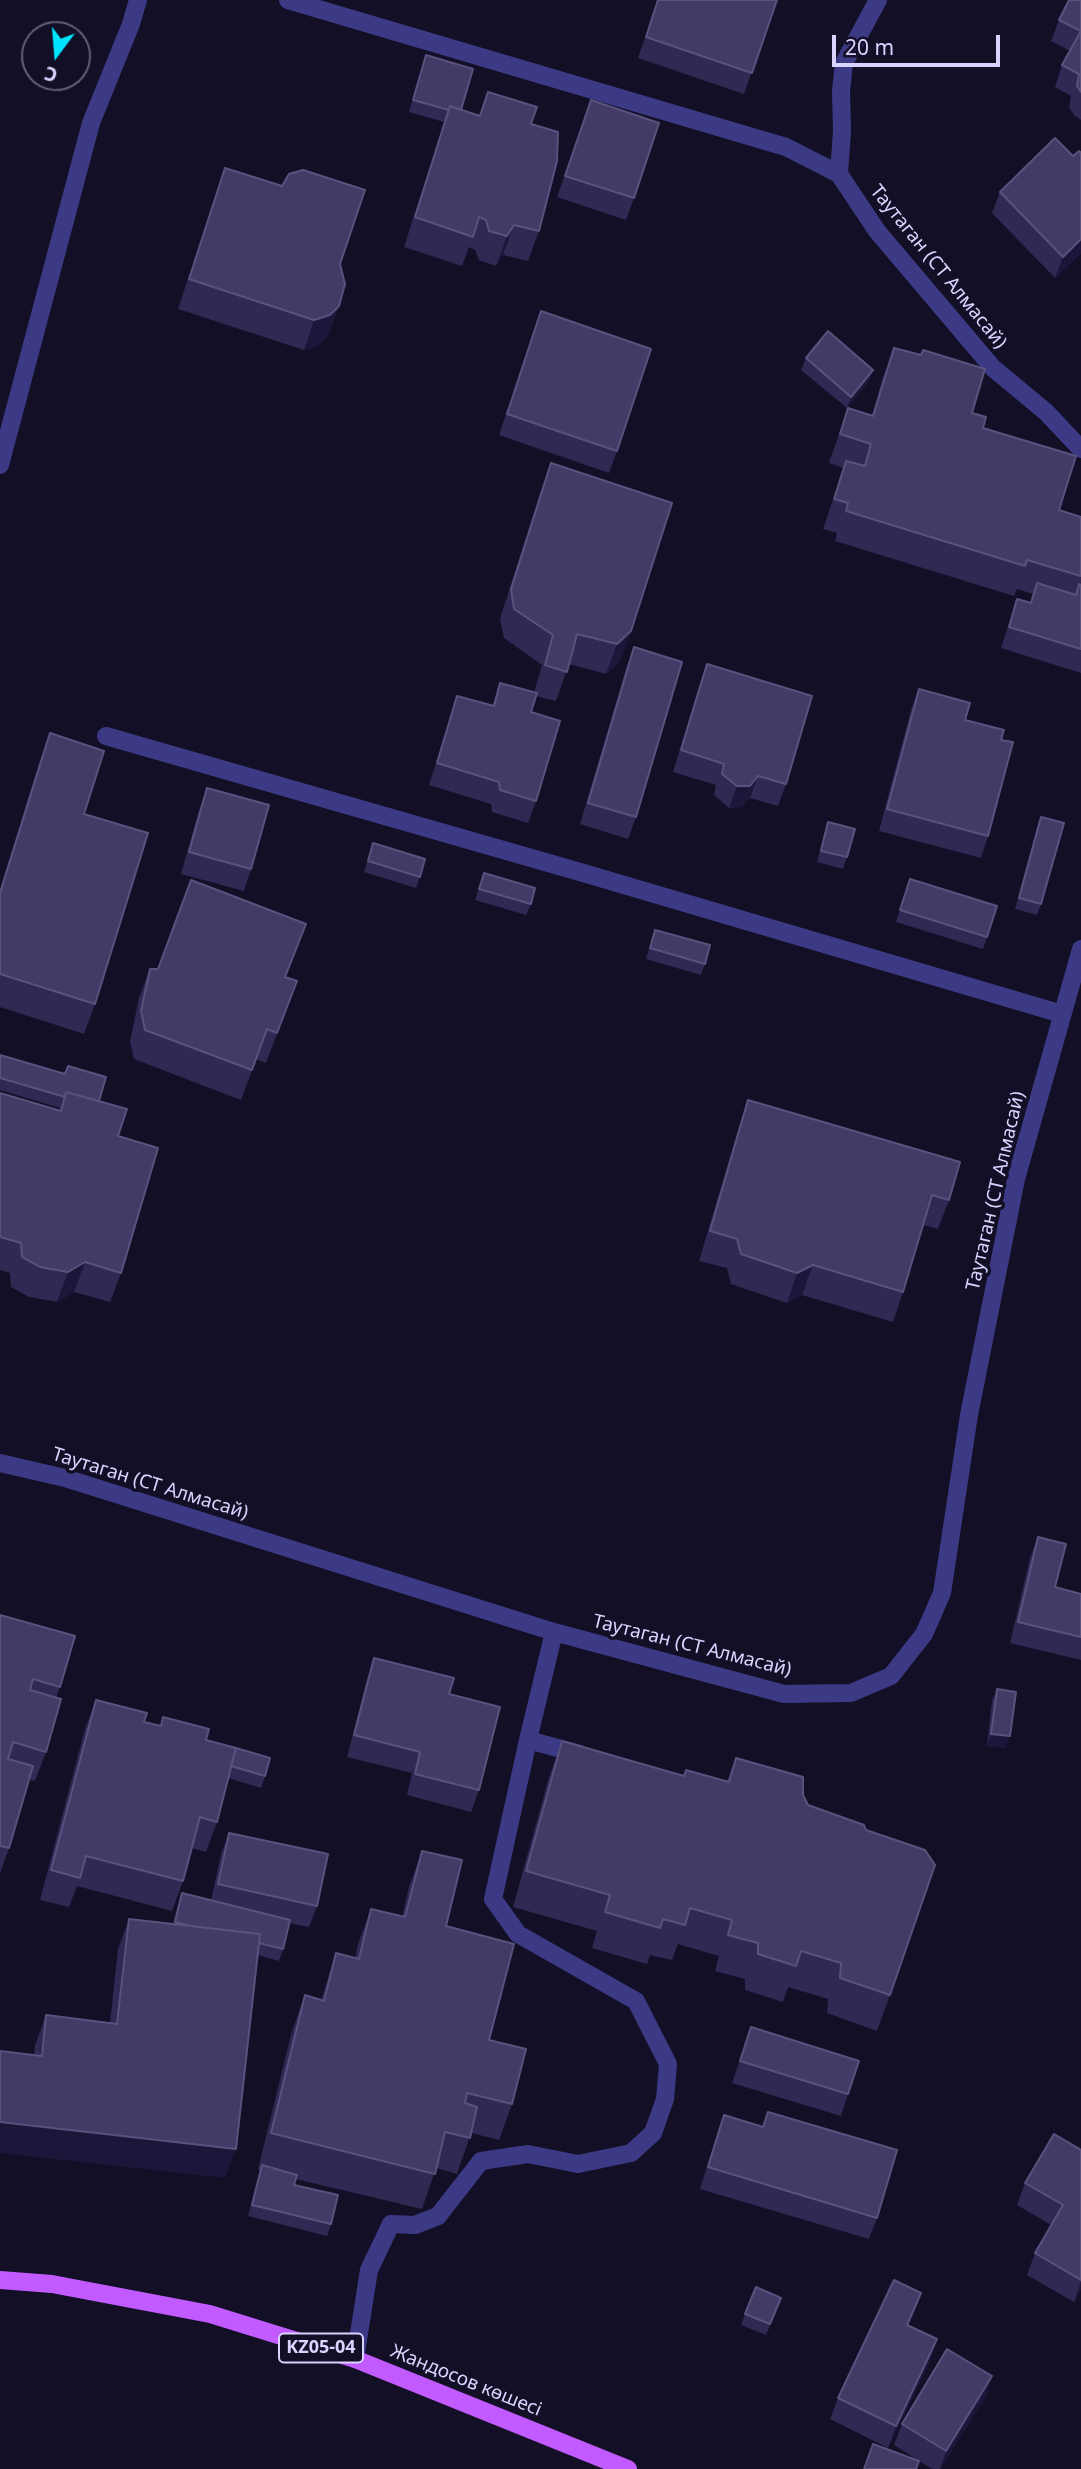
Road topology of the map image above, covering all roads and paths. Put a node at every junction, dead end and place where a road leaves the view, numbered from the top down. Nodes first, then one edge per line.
1 (138, 0) edge
2 (288, 0) edge
3 (878, 0) edge
4 (839, 174) junction
5 (1081, 449) edge
6 (0, 465) edge
7 (106, 736) dead end
8 (1081, 949) edge
9 (1062, 1014) junction
10 (0, 1463) edge
11 (554, 1632) junction
12 (528, 1740) junction
13 (592, 1758) edge
14 (0, 2280) edge
15 (355, 2359) junction
16 (628, 2469) edge

1 - 6 street
2 - 4 street
3 - 4 street
4 - 5 street, Таутаган (СТ Алмасай)
7 - 9 street
8 - 9 street, Таутаган (СТ Алмасай)
9 - 11 street, Таутаган (СТ Алмасай)
10 - 11 street, Таутаган (СТ Алмасай)
11 - 12 street
12 - 13 street
12 - 15 street
14 - 15 main road, Жандосов көшесі / KZ05-04
15 - 16 main road, Жандосов көшесі / KZ05-04

